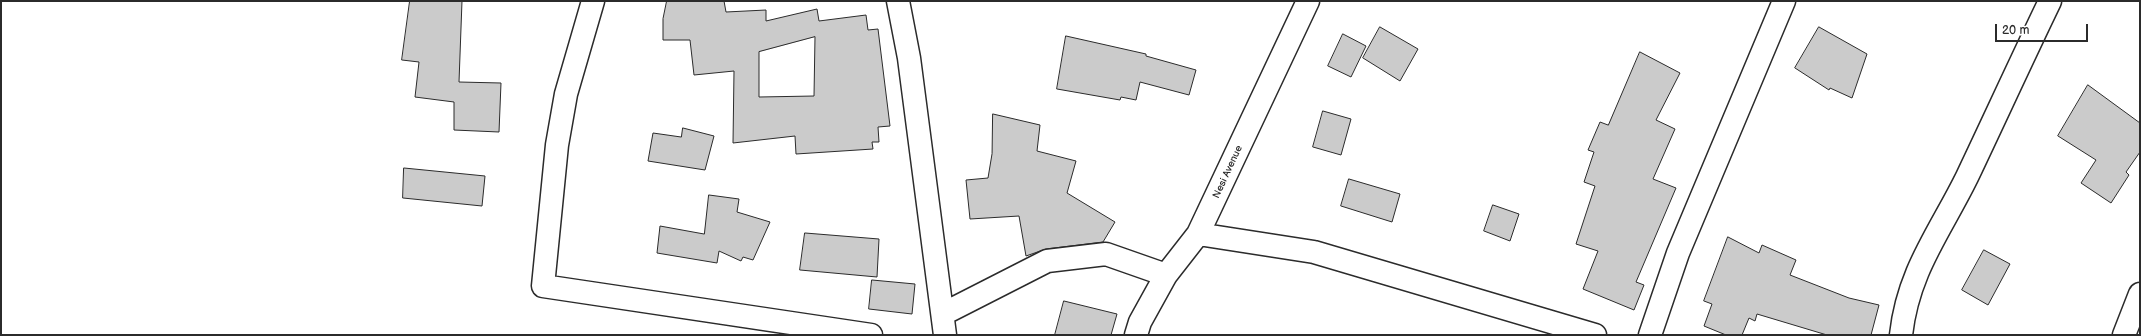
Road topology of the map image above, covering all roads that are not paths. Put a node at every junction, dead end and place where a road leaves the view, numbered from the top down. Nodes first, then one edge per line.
1 (593, 1) edge
2 (898, 1) edge
3 (1308, 1) edge
4 (1784, 1) edge
5 (2050, 1) edge
6 (1198, 234) junction
7 (1166, 275) junction
8 (2140, 294) edge
9 (943, 314) junction
10 (871, 335) edge
11 (945, 335) edge
12 (1136, 335) edge
13 (1595, 335) edge
14 (1650, 335) edge
15 (1901, 335) edge
16 (2124, 335) edge

1 - 10 street
2 - 9 street
3 - 6 street, Nesi Avenue
4 - 14 street
5 - 15 street
6 - 7 street, Nesi Avenue
6 - 13 street
7 - 9 street
7 - 12 street, Nesi Avenue
8 - 16 street
9 - 11 street

